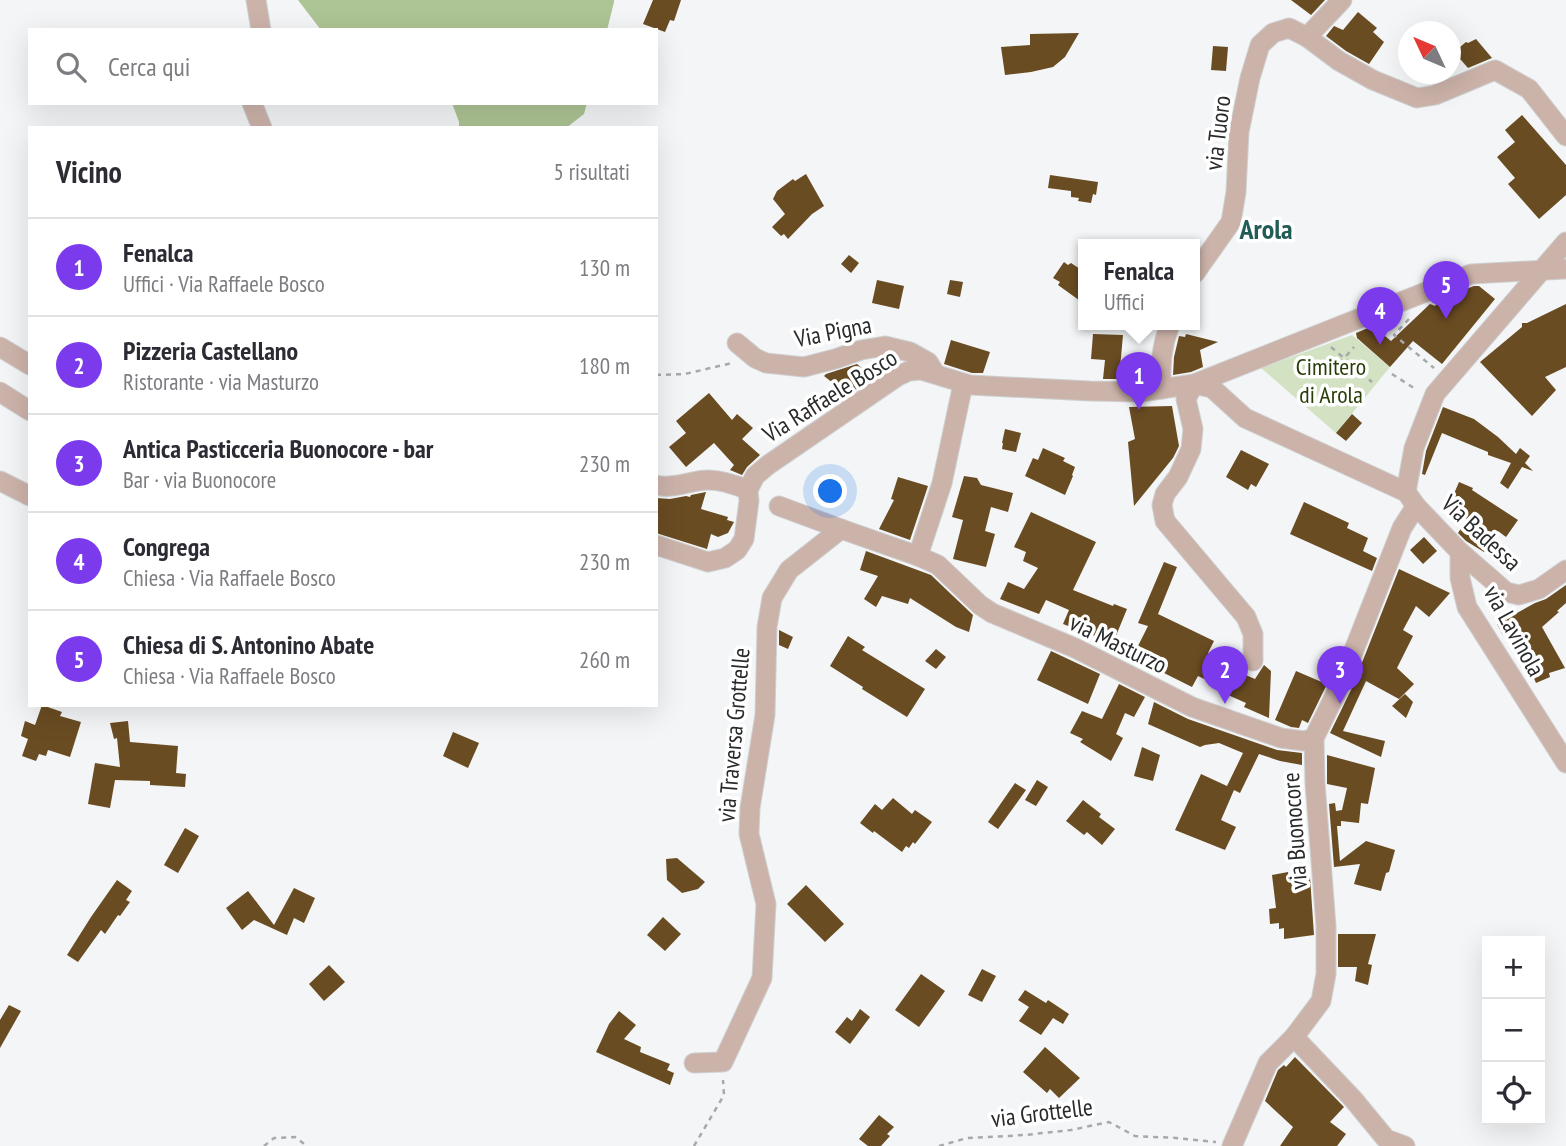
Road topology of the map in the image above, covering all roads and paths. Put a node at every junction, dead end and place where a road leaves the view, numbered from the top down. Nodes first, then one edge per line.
1 (256, 0) edge
2 (1342, 0) edge
3 (261, 28) edge
4 (1307, 37) junction
5 (253, 105) edge
6 (261, 126) edge
7 (1566, 136) edge
8 (1566, 242) edge
9 (1200, 266) edge
10 (1566, 269) edge
11 (1541, 270) junction
12 (1485, 274) junction
13 (1515, 301) junction
14 (1411, 317) dead end
15 (1168, 330) edge
16 (1319, 335) junction
17 (737, 343) dead end
18 (0, 347) edge
19 (1354, 347) dead end
20 (755, 358) junction
21 (1344, 358) junction
22 (28, 364) edge
23 (1333, 371) dead end
24 (1439, 372) dead end
25 (935, 374) junction
26 (1392, 374) dead end
27 (658, 375) edge
28 (1372, 382) dead end
29 (962, 384) junction
30 (1194, 384) junction
31 (1162, 389) junction
32 (1420, 391) dead end
33 (0, 392) edge
34 (28, 410) edge
35 (0, 481) edge
36 (658, 486) edge
37 (748, 489) junction
38 (28, 495) edge
39 (1411, 499) junction
40 (779, 506) dead end
41 (841, 529) junction
42 (658, 546) edge
43 (1460, 552) junction
44 (918, 556) junction
45 (1566, 569) edge
46 (1253, 662) dead end
47 (1314, 738) junction
48 (1566, 763) edge
49 (1294, 1037) junction
50 (723, 1062) junction
51 (694, 1063) dead end
52 (1232, 1145) edge
53 (264, 1146) edge
54 (307, 1146) edge
55 (694, 1146) edge
56 (939, 1146) edge
57 (1405, 1146) edge

1 - 3 street
2 - 4 street
4 - 7 street, via Tuoro
4 - 9 street, via Tuoro
5 - 6 street
8 - 11 street
10 - 11 street, Via Raffaele Bosco
11 - 12 street, Via Raffaele Bosco
11 - 13 street
12 - 13 street
12 - 16 street, Via Raffaele Bosco
13 - 39 street
14 - 24 path
15 - 31 street
16 - 21 path
16 - 30 street, Via Raffaele Bosco
17 - 20 street, Via Pigna
18 - 22 street
19 - 21 path
20 - 25 street, Via Pigna
20 - 27 path
21 - 23 path
21 - 28 path
25 - 29 street, Via Raffaele Bosco
25 - 37 street, Via Raffaele Bosco
26 - 32 path
29 - 31 street, Via Raffaele Bosco
29 - 44 street
30 - 31 street, Via Raffaele Bosco
30 - 39 street
30 - 46 street
33 - 34 street
35 - 38 street
36 - 37 street
37 - 42 street
39 - 43 street, Via Badessa
39 - 47 street, via Buonocore
40 - 41 street
41 - 44 street
41 - 50 street, via Traversa Grottelle
43 - 45 street, Via Badessa
43 - 48 street, via Lavinola
44 - 47 street, via Masturzo
47 - 49 street, via Buonocore
49 - 52 street, via Buonocore
49 - 57 street
50 - 51 street
50 - 55 path
52 - 56 path, via Grottelle
53 - 54 path

